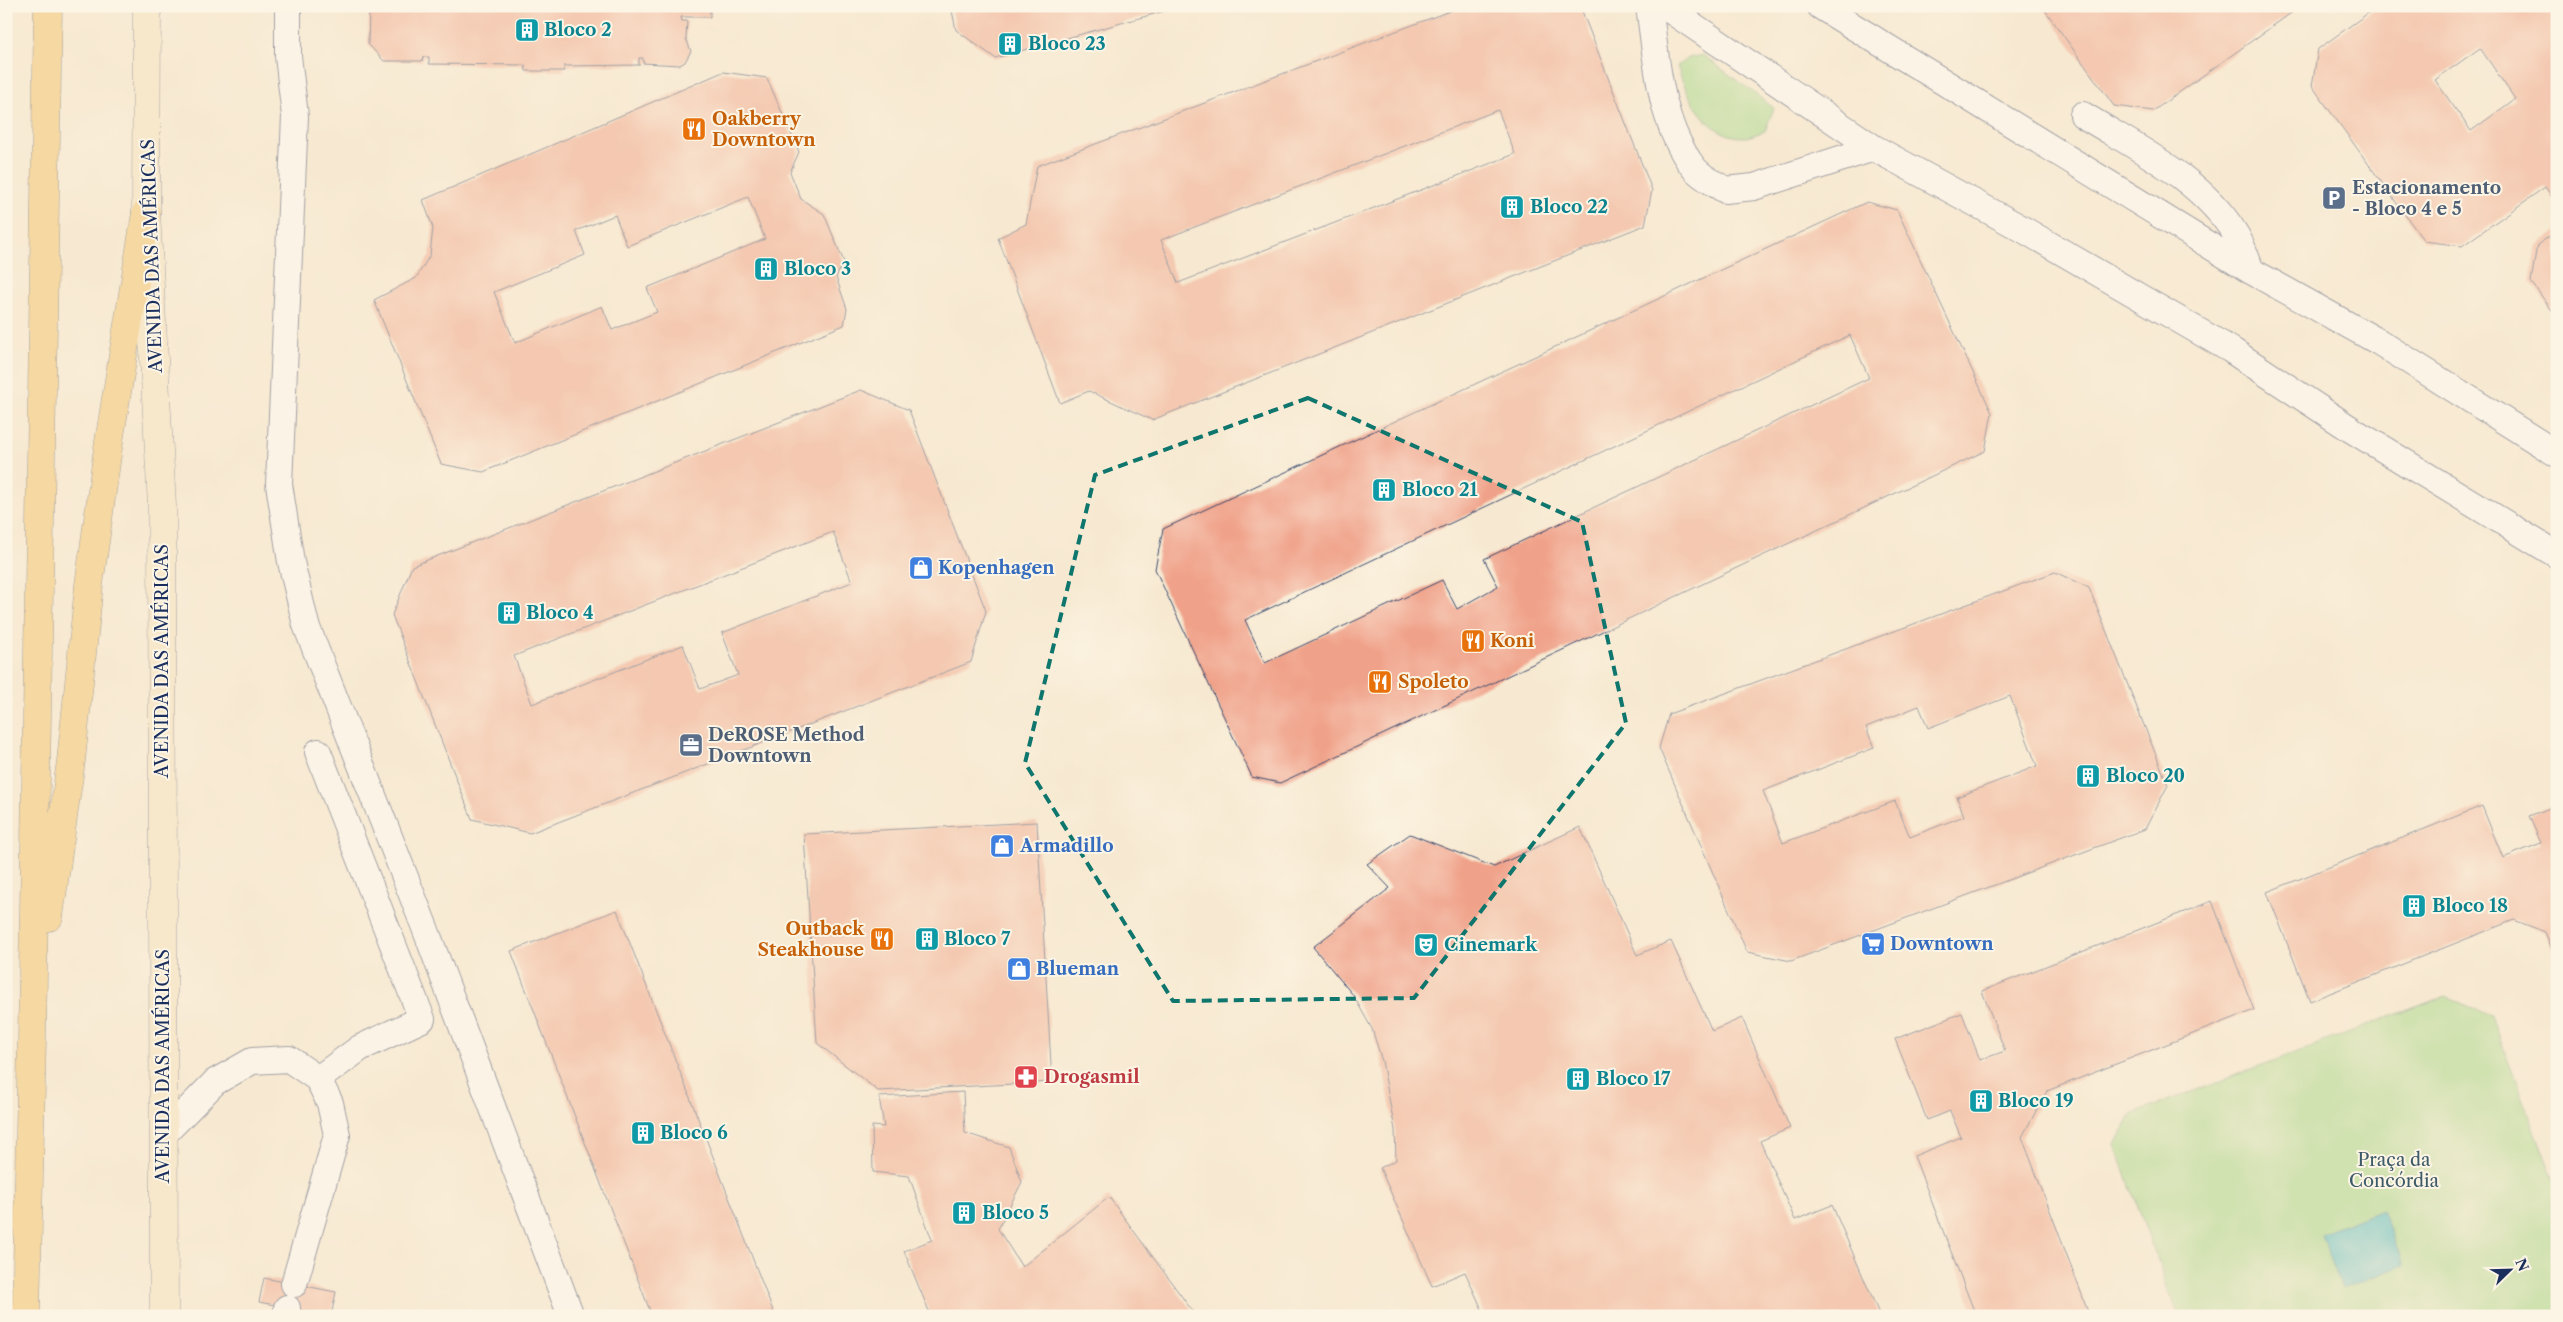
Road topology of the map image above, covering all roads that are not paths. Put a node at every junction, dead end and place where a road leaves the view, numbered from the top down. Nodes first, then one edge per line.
1 (48, 6) edge
2 (147, 6) edge
3 (288, 6) edge
4 (1649, 6) edge
5 (1664, 6) edge
6 (1820, 6) edge
7 (2083, 115) dead end
8 (1874, 148) junction
9 (146, 213) junction
10 (2251, 271) junction
11 (2557, 454) edge
12 (2557, 554) edge
13 (318, 752) dead end
14 (32, 1038) junction
15 (318, 1079) junction
16 (163, 1135) junction
17 (289, 1302) edge
18 (26, 1316) edge
19 (164, 1316) edge
20 (571, 1316) edge

1 - 14 highway
2 - 9 main road, AVENIDA DAS AMÉRICAS
3 - 20 lane
4 - 8 lane
5 - 8 lane
6 - 10 lane
7 - 10 lane
8 - 12 lane
9 - 14 highway
9 - 16 main road, AVENIDA DAS AMÉRICAS
10 - 11 lane
13 - 15 lane
14 - 18 highway
15 - 16 lane
15 - 17 lane
16 - 19 main road, AVENIDA DAS AMÉRICAS

